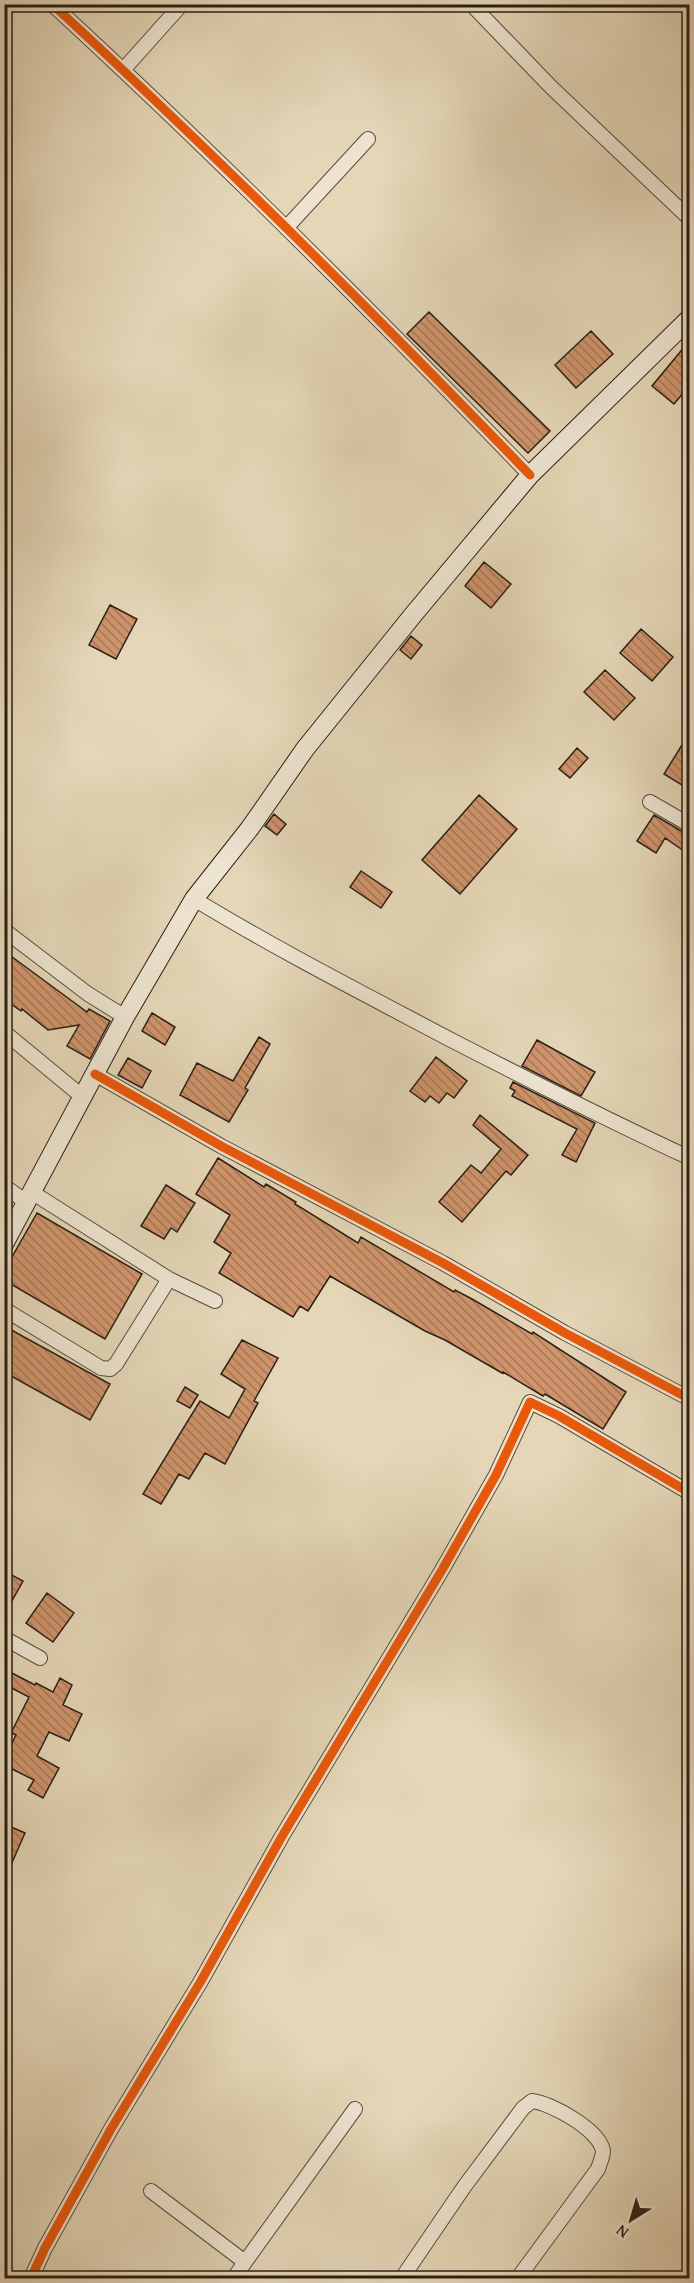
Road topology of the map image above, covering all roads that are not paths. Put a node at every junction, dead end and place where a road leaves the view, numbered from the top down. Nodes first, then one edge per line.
1 (52, 4) edge
2 (182, 4) edge
3 (471, 4) edge
4 (123, 70) junction
5 (368, 139) dead end
6 (690, 219) edge
7 (286, 228) junction
8 (690, 318) edge
9 (530, 476) junction
10 (650, 802) dead end
11 (690, 825) edge
12 (194, 899) junction
13 (4, 930) edge
14 (126, 1017) junction
15 (4, 1032) edge
16 (95, 1074) junction
17 (84, 1098) junction
18 (690, 1158) edge
19 (4, 1186) edge
20 (30, 1197) junction
21 (4, 1244) edge
22 (169, 1279) junction
23 (216, 1301) dead end
24 (4, 1309) edge
25 (690, 1399) edge
26 (690, 1493) edge
27 (7, 1644) edge
28 (40, 1658) dead end
29 (355, 2109) dead end
30 (150, 2191) dead end
31 (245, 2262) junction
32 (31, 2278) edge
33 (234, 2278) edge
34 (402, 2278) edge
35 (518, 2278) edge

1 - 4 street
2 - 4 street
3 - 6 street
4 - 7 street
5 - 7 street
7 - 9 street
8 - 9 main road
9 - 12 main road
10 - 11 street
12 - 14 main road
12 - 18 street
13 - 14 street
14 - 16 main road
15 - 17 street
16 - 17 main road
16 - 25 street
17 - 20 main road
19 - 20 street
20 - 21 main road
20 - 22 street
22 - 23 street
22 - 24 street
26 - 32 street
27 - 28 street
29 - 31 street
30 - 31 street
31 - 33 street
34 - 35 street

